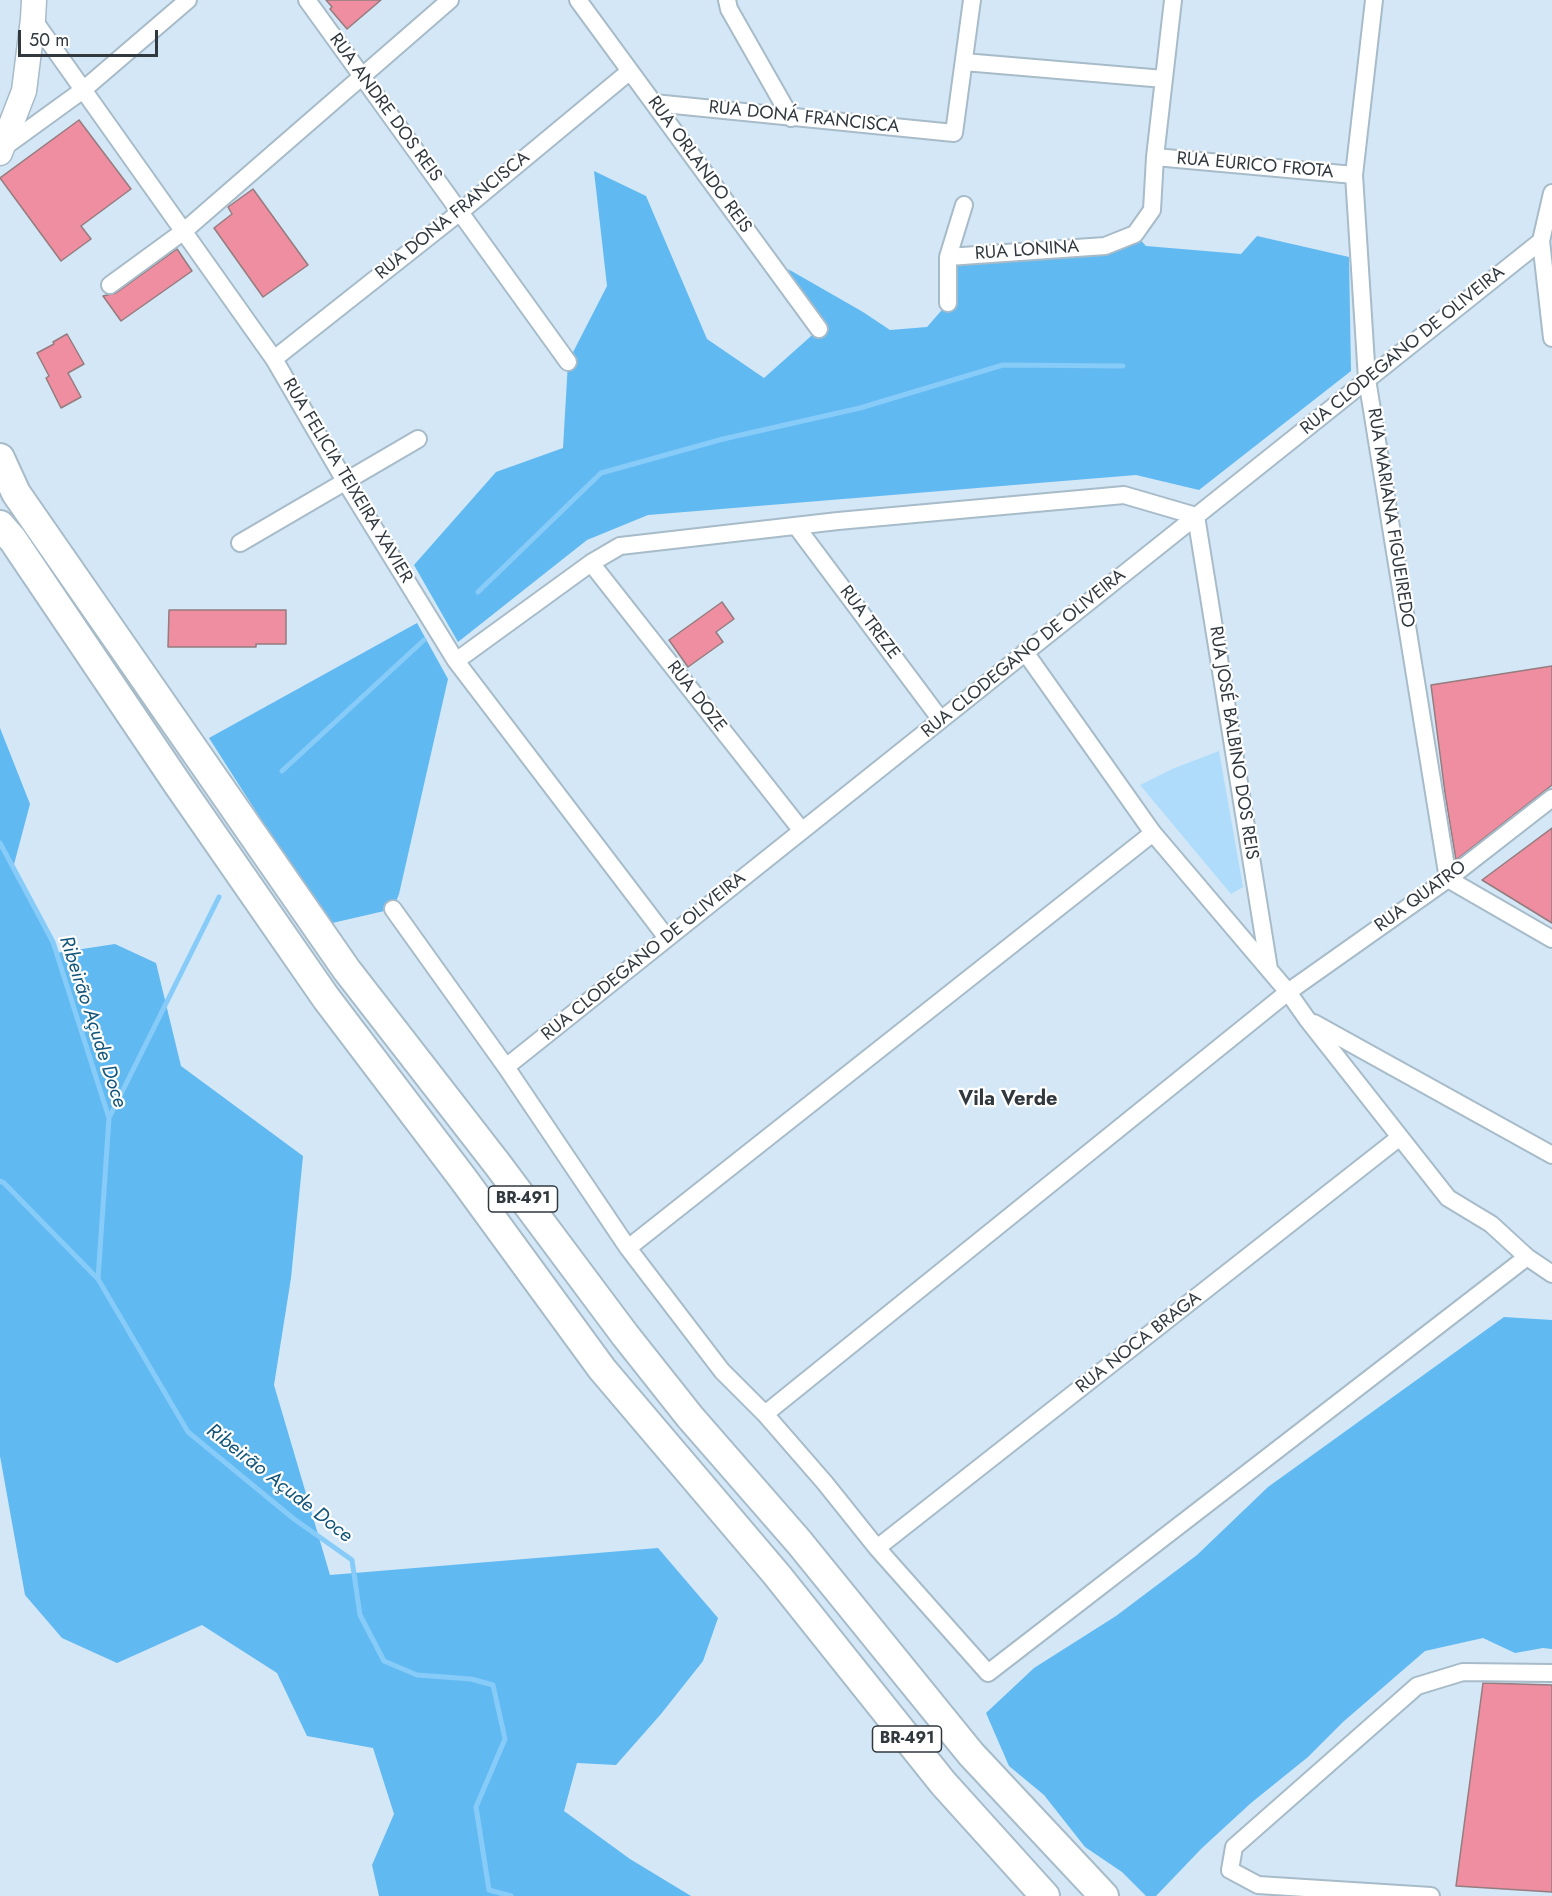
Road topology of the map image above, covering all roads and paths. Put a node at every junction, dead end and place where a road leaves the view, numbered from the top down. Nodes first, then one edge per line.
1 (188, 0) edge
2 (307, 0) edge
3 (450, 0) edge
4 (578, 0) edge
5 (727, 0) edge
6 (972, 0) edge
7 (1173, 0) edge
8 (1374, 0) edge
9 (34, 10) edge
10 (964, 62) junction
11 (630, 71) junction
12 (362, 76) junction
13 (1164, 79) junction
14 (83, 90) junction
15 (654, 103) junction
16 (791, 118) junction
17 (1, 150) edge
18 (1155, 158) junction
19 (1354, 176) junction
20 (1552, 194) edge
21 (964, 205) dead end
22 (460, 212) junction
23 (184, 231) junction
24 (1541, 241) junction
25 (948, 257) junction
26 (110, 285) dead end
27 (948, 303) dead end
28 (819, 329) dead end
29 (1552, 338) edge
30 (274, 359) junction
31 (568, 362) dead end
32 (1367, 379) junction
33 (418, 439) dead end
34 (0, 458) edge
35 (345, 481) junction
36 (1196, 516) junction
37 (0, 525) edge
38 (796, 526) junction
39 (240, 543) dead end
40 (591, 563) junction
41 (1026, 652) junction
42 (456, 661) junction
43 (941, 720) junction
44 (1552, 798) edge
45 (802, 831) junction
46 (1153, 833) junction
47 (1448, 879) junction
48 (393, 909) dead end
49 (667, 938) junction
50 (1552, 939) edge
51 (1269, 969) junction
52 (1287, 992) junction
53 (1307, 1019) junction
54 (506, 1067) junction
55 (1400, 1137) junction
56 (1552, 1155) edge
57 (628, 1248) junction
58 (1527, 1257) junction
59 (1552, 1274) edge
60 (765, 1414) junction
61 (877, 1548) junction
62 (1552, 1673) edge
63 (1045, 1896) edge
64 (1104, 1896) edge
65 (1431, 1896) edge

1 - 14 street
2 - 12 street, RUA ANDRE DOS REIS
3 - 12 street
4 - 11 street, RUA ORLANDO REIS
5 - 16 street
6 - 10 street
7 - 13 street
8 - 19 street, RUA MARIANA FIGUEIREDO
9 - 14 street, RUA FELICIA TEIXEIRA XAVIER
9 - 17 main road
10 - 13 street
10 - 16 street, RUA DONÁ FRANCISCA
11 - 15 street, RUA ORLANDO REIS
11 - 22 street, RUA DONA FRANCISCA
12 - 22 street, RUA ANDRE DOS REIS
12 - 23 street
13 - 18 street
14 - 17 street
14 - 23 street, RUA FELICIA TEIXEIRA XAVIER
15 - 16 street, RUA DONÁ FRANCISCA
15 - 28 street, RUA ORLANDO REIS
18 - 19 street, RUA EURICO FROTA
18 - 25 street, RUA LONINA
19 - 32 street, RUA MARIANA FIGUEIREDO
20 - 24 street
21 - 25 street
22 - 30 street, RUA DONA FRANCISCA
22 - 31 street, RUA ANDRE DOS REIS
23 - 26 street
23 - 30 street, RUA FELICIA TEIXEIRA XAVIER
24 - 29 street
24 - 32 street, RUA CLODEGANO DE OLIVEIRA
25 - 27 street
30 - 35 street, RUA FELICIA TEIXEIRA XAVIER
32 - 36 street, RUA CLODEGANO DE OLIVEIRA
32 - 47 street, RUA MARIANA FIGUEIREDO
33 - 35 street
34 - 64 highway, BR-491
35 - 39 street
35 - 42 street, RUA FELICIA TEIXEIRA XAVIER
36 - 38 street
36 - 41 street, RUA CLODEGANO DE OLIVEIRA
36 - 51 street, RUA JOSÉ BALBINO DOS REIS
37 - 63 highway, BR-491
38 - 40 street
38 - 43 street, RUA TREZE
40 - 42 street
40 - 45 street, RUA DOZE
41 - 43 street, RUA CLODEGANO DE OLIVEIRA
41 - 46 street
42 - 49 street, RUA FELICIA TEIXEIRA XAVIER
43 - 45 street, RUA CLODEGANO DE OLIVEIRA
44 - 47 street, RUA QUATRO
45 - 49 street, RUA CLODEGANO DE OLIVEIRA
46 - 51 street
46 - 57 street
47 - 50 street
47 - 52 street, RUA QUATRO
48 - 54 street
49 - 54 street, RUA CLODEGANO DE OLIVEIRA
51 - 52 street
52 - 53 street
52 - 60 street, RUA QUATRO
53 - 55 street
53 - 56 street
54 - 57 street
55 - 58 street
55 - 61 street, RUA NOCA BRAGA
57 - 60 street
58 - 59 street
58 - 61 street
60 - 61 street
62 - 65 street

